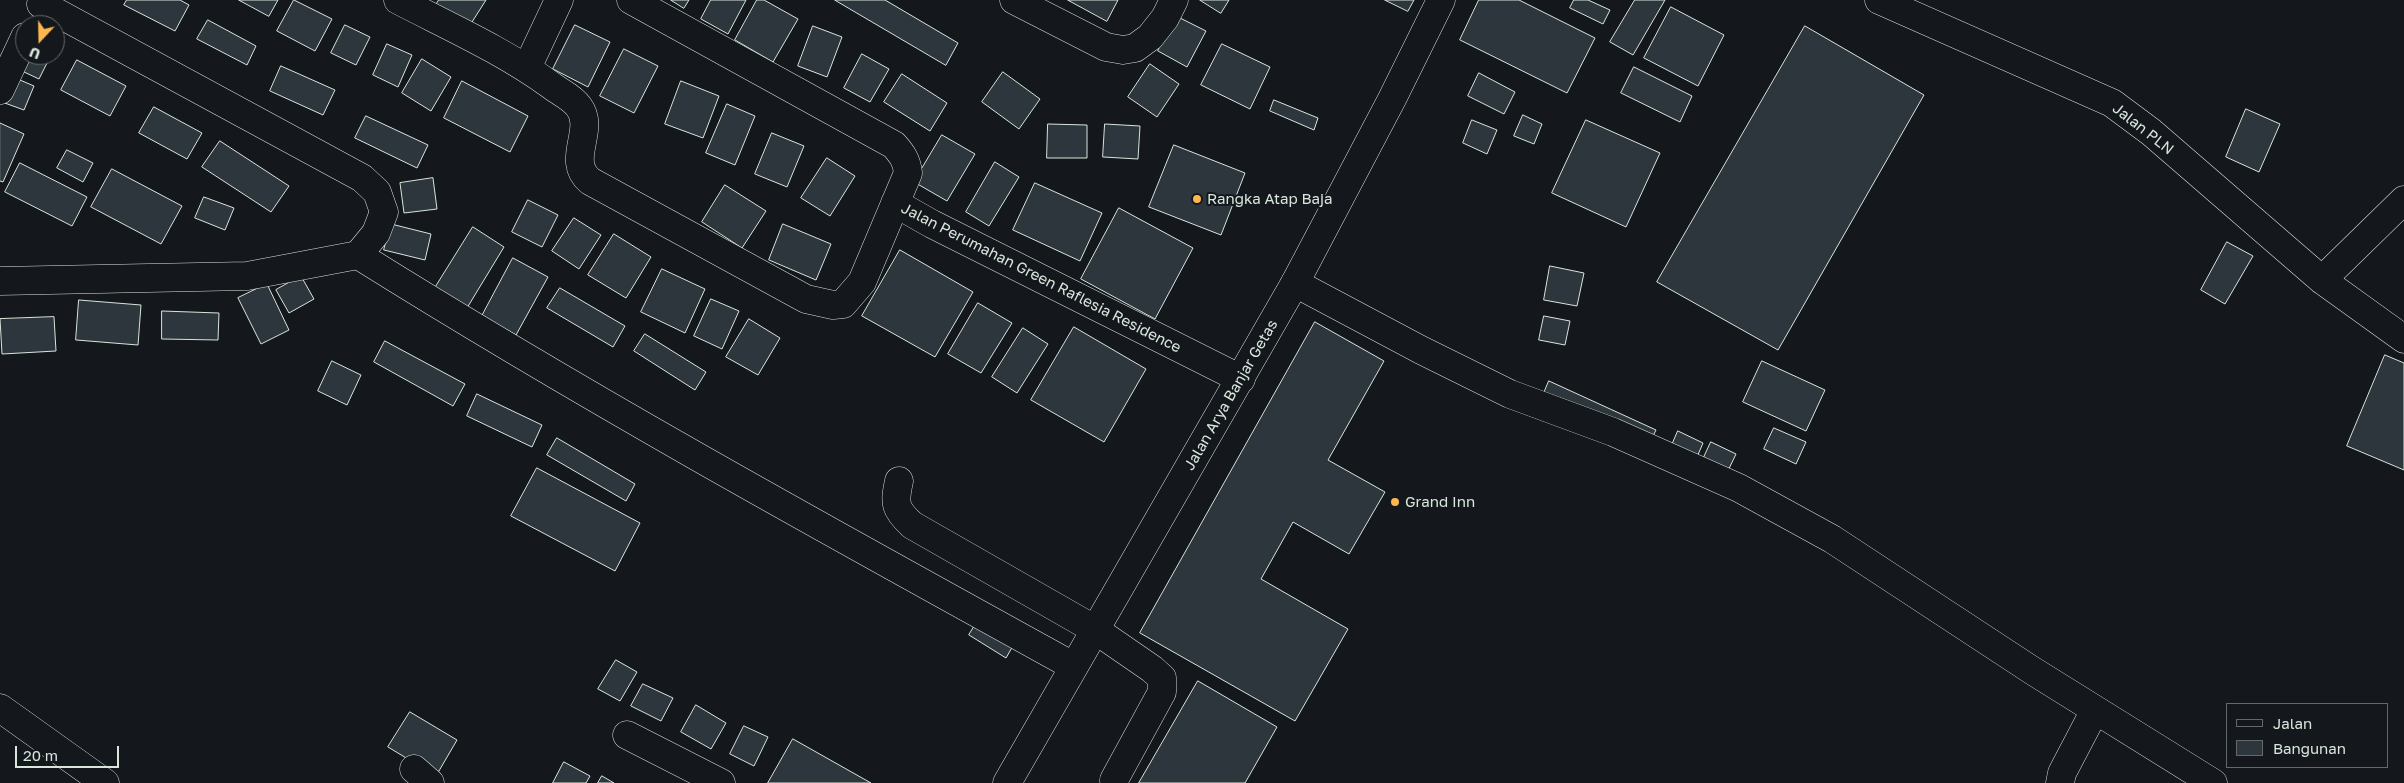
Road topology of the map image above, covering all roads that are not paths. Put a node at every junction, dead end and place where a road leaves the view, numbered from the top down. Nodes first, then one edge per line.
1 (398, 0) edge
2 (559, 0) edge
3 (631, 0) edge
4 (1014, 0) edge
5 (1174, 0) edge
6 (1441, 0) edge
7 (1879, 0) edge
8 (38, 10) edge
9 (15, 59) edge
10 (527, 68) junction
11 (0, 90) edge
12 (2404, 200) edge
13 (895, 203) junction
14 (358, 255) junction
15 (2322, 280) junction
16 (0, 281) edge
17 (1296, 283) junction
18 (2404, 339) edge
19 (1241, 379) junction
20 (899, 481) dead end
21 (1094, 630) junction
22 (1073, 666) junction
23 (0, 708) edge
24 (2095, 710) junction
25 (627, 735) dead end
26 (1114, 780) dead end
27 (105, 783) edge
28 (721, 783) edge
29 (1007, 783) edge
30 (2060, 783) edge
31 (2213, 783) edge

1 - 10 main road, Jalan Perumahan Green Raflesia Residence
2 - 10 main road
3 - 13 main road
4 - 5 main road
6 - 17 main road, Jalan Arya Banjar Getas
7 - 15 main road, Jalan PLN
8 - 14 main road
9 - 11 main road
10 - 13 main road, Jalan Perumahan Green Raflesia Residence
12 - 15 main road
13 - 19 main road, Jalan Perumahan Green Raflesia Residence
14 - 16 main road
14 - 22 main road
15 - 18 main road, Jalan PLN
17 - 19 main road, Jalan Arya Banjar Getas
17 - 24 main road
19 - 21 main road, Jalan Arya Banjar Getas
20 - 21 main road
21 - 22 main road, Jalan Arya Banjar Getas
21 - 26 main road
22 - 29 main road, Jalan Arya Banjar Getas
23 - 27 main road
24 - 30 main road
24 - 31 main road
25 - 28 main road

